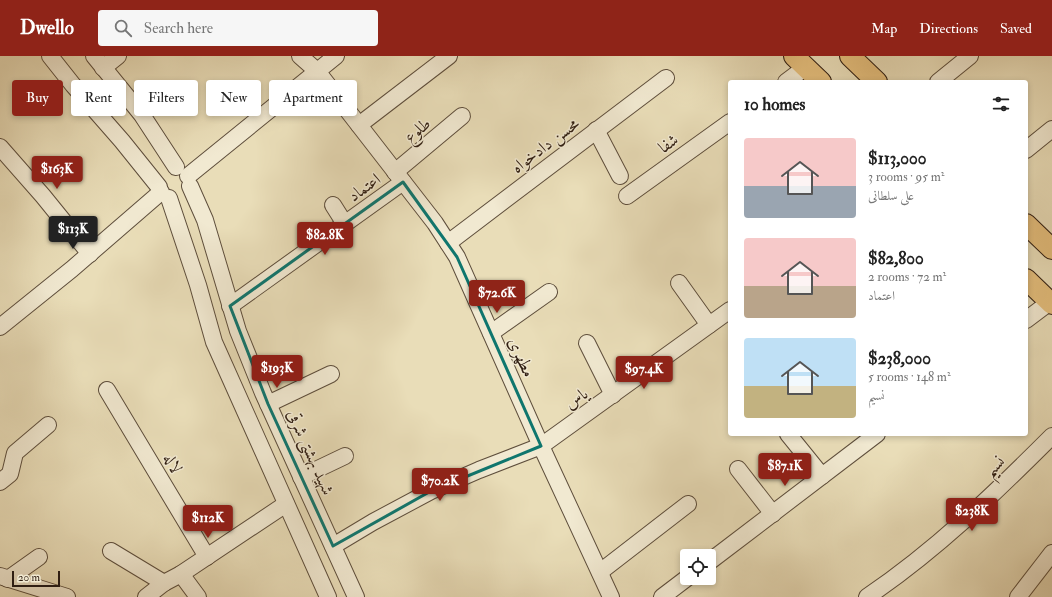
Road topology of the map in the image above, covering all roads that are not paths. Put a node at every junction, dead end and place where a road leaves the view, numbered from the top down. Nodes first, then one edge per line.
1 (50, 56) edge
2 (118, 56) edge
3 (300, 56) edge
4 (336, 56) edge
5 (449, 56) edge
6 (850, 56) edge
7 (970, 56) edge
8 (98, 62) edge
9 (800, 62) edge
10 (317, 71) junction
11 (666, 78) dead end
12 (787, 80) edge
13 (819, 80) edge
14 (875, 80) edge
15 (940, 80) edge
16 (462, 116) dead end
17 (728, 123) edge
18 (359, 125) junction
19 (1052, 128) edge
20 (596, 130) junction
21 (0, 147) edge
22 (1028, 148) edge
23 (185, 176) junction
24 (620, 176) dead end
25 (399, 177) junction
26 (163, 192) junction
27 (627, 196) dead end
28 (333, 205) dead end
29 (345, 224) junction
30 (1028, 226) edge
31 (448, 243) junction
32 (1052, 249) edge
33 (90, 254) junction
34 (1028, 281) edge
35 (679, 283) dead end
36 (549, 292) dead end
37 (1051, 303) edge
38 (230, 306) junction
39 (728, 311) edge
40 (1028, 319) edge
41 (709, 325) junction
42 (0, 327) edge
43 (491, 333) junction
44 (587, 343) dead end
45 (331, 374) dead end
46 (107, 390) dead end
47 (613, 395) junction
48 (268, 404) junction
49 (48, 425) dead end
50 (790, 436) edge
51 (875, 436) edge
52 (1052, 436) edge
53 (541, 446) junction
54 (345, 456) dead end
55 (738, 469) dead end
56 (822, 476) junction
57 (302, 477) junction
58 (0, 482) edge
59 (286, 504) junction
60 (688, 504) dead end
61 (773, 514) junction
62 (333, 546) junction
63 (111, 552) dead end
64 (39, 557) dead end
65 (207, 557) junction
66 (716, 557) edge
67 (1050, 558) edge
68 (600, 572) junction
69 (181, 574) junction
70 (4, 578) edge
71 (164, 583) junction
72 (680, 583) edge
73 (67, 597) edge
74 (146, 597) edge
75 (198, 597) edge
76 (328, 597) edge
77 (356, 597) edge
78 (611, 597) edge
79 (662, 597) edge
80 (866, 597) edge
81 (1018, 597) edge

1 - 26 street
2 - 8 street
3 - 10 street, مطهری
4 - 10 street
5 - 18 street
6 - 14 main road
7 - 15 street
8 - 23 street, شهید بهشتی شرقی
9 - 12 street
9 - 13 main road
10 - 18 street, مطهری
10 - 23 street
11 - 20 street, محسن دادخواه
16 - 25 street, طلوع
17 - 27 street, شفا
18 - 25 street, مطهری
19 - 22 street
20 - 24 street
20 - 31 street, محسن دادخواه
21 - 33 street
23 - 26 street
23 - 26 street
23 - 38 street, شهید بهشتی شرقی
25 - 29 street, اعتماد
25 - 31 street, مطهری
26 - 33 street
26 - 59 street
28 - 29 street
29 - 38 street, اعتماد
30 - 32 main road
31 - 43 street, مطهری
33 - 42 street
34 - 37 main road
35 - 41 street
36 - 43 street
37 - 40 street
38 - 48 street, شهید بهشتی شرقی
39 - 41 street, یاس
41 - 47 street, یاس
43 - 53 street, مطهری
44 - 47 street
45 - 48 street
46 - 65 street, لاله
47 - 53 street, یاس
48 - 57 street, شهید بهشتی شرقی
49 - 58 street
50 - 56 street
51 - 56 street
52 - 80 street, نسیم
53 - 62 street, یاس
53 - 68 street, مطهری
54 - 57 street
55 - 61 street
56 - 61 street
57 - 62 street, شهید بهشتی شرقی
59 - 65 street
59 - 76 street
60 - 68 street
61 - 66 street
62 - 77 street, شهید بهشتی شرقی
63 - 71 street
64 - 70 street
65 - 69 street
67 - 81 street
68 - 78 street, مطهری
69 - 71 street
69 - 75 street
70 - 73 street
71 - 74 street
72 - 79 street

